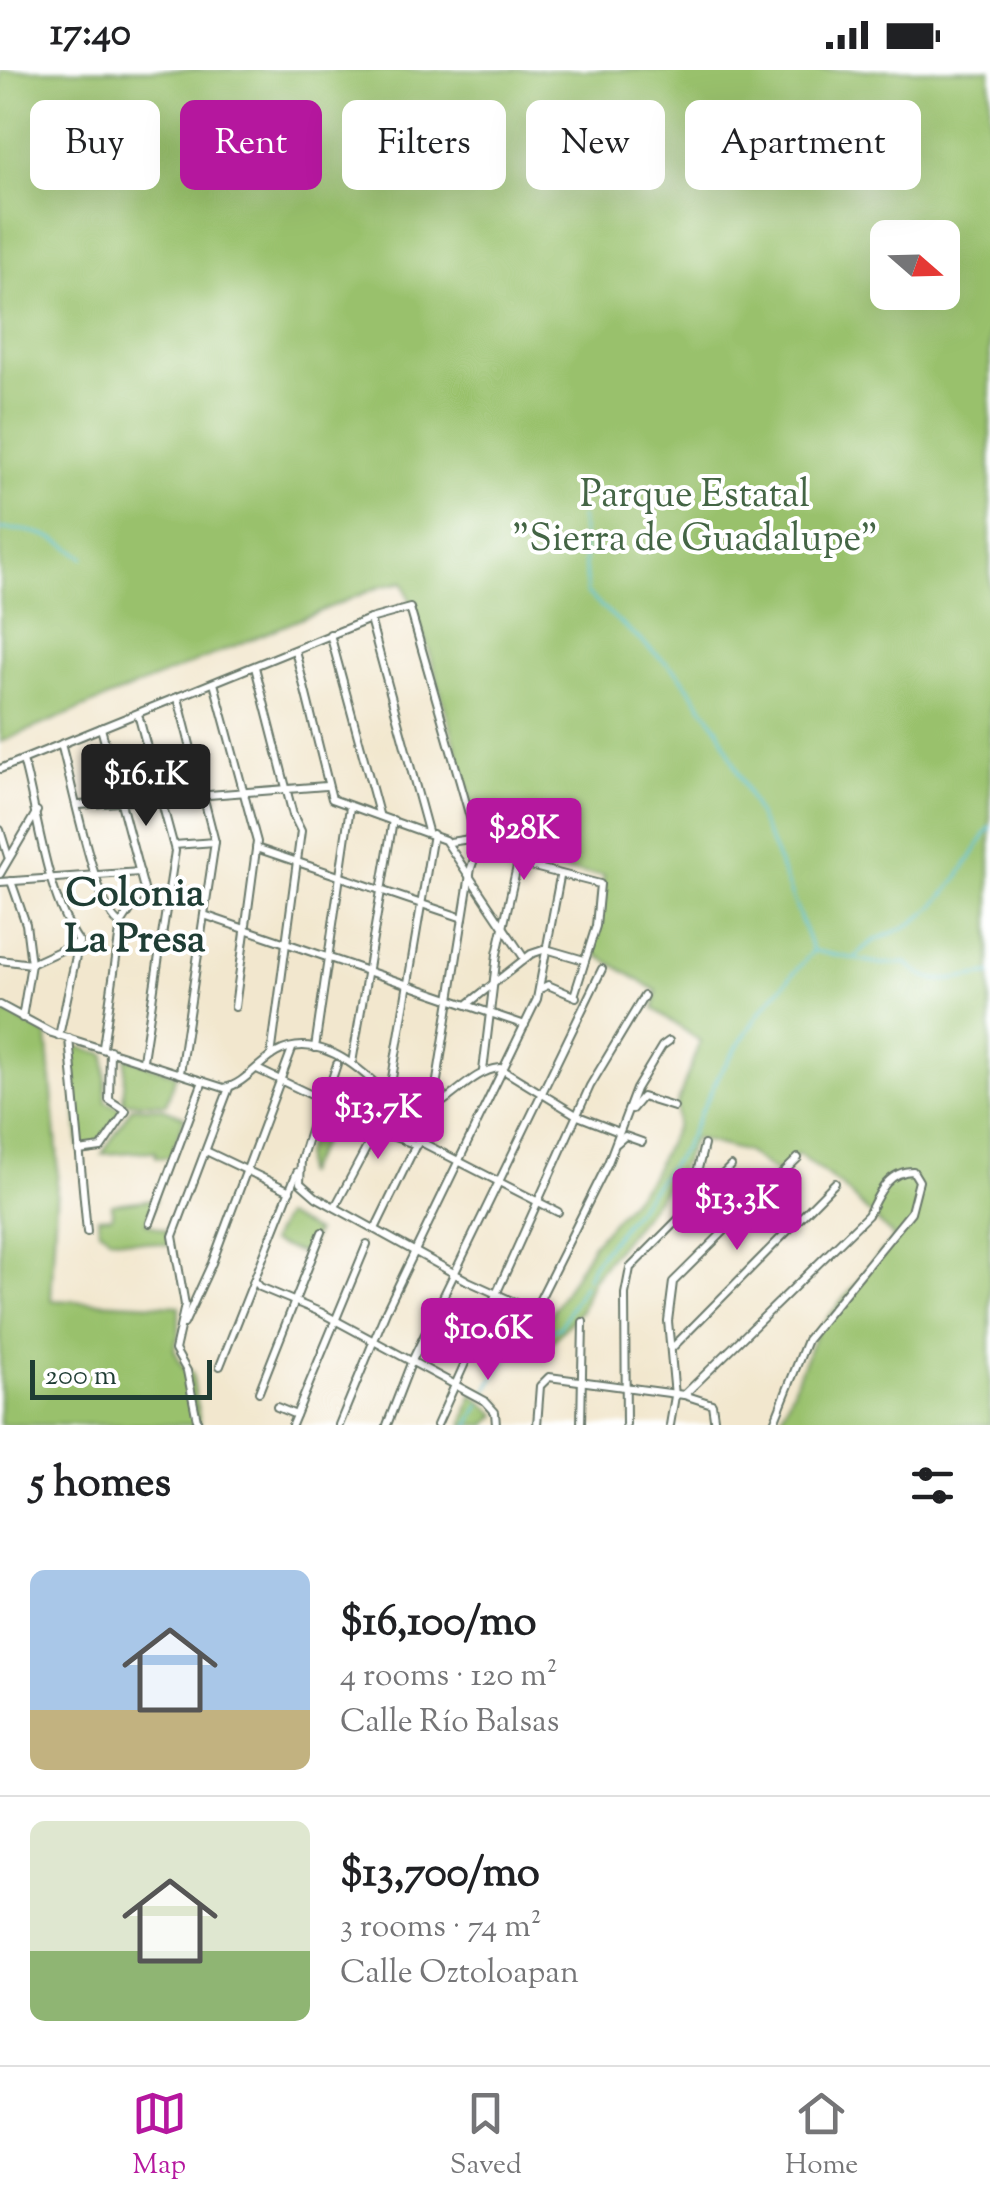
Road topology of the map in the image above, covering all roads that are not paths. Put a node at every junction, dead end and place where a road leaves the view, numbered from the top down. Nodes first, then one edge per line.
1 (370, 618) junction
2 (330, 634) junction
3 (294, 650) junction
4 (254, 667) junction
5 (214, 683) junction
6 (178, 698) junction
7 (138, 714) junction
8 (101, 728) junction
9 (61, 743) junction
10 (23, 760) junction
11 (0, 769) edge
12 (326, 786) junction
13 (288, 790) junction
14 (246, 792) junction
15 (205, 796) junction
16 (162, 798) junction
17 (121, 802) junction
18 (78, 805) junction
19 (350, 807) junction
20 (37, 811) junction
21 (380, 815) junction
22 (393, 820) junction
23 (0, 830) edge
24 (431, 833) junction
25 (478, 840) junction
26 (216, 842) junction
27 (448, 843) junction
28 (174, 844) junction
29 (256, 848) junction
30 (8, 856) junction
31 (298, 862) junction
32 (518, 862) junction
33 (140, 872) junction
34 (95, 874) junction
35 (470, 875) junction
36 (560, 876) junction
37 (339, 877) junction
38 (0, 878) edge
39 (53, 878) junction
40 (12, 881) junction
41 (380, 891) junction
42 (423, 905) junction
43 (204, 915) junction
44 (463, 918) junction
45 (121, 924) junction
46 (504, 927) junction
47 (246, 928) junction
48 (79, 942) junction
49 (286, 942) junction
50 (546, 949) junction
51 (327, 956) junction
52 (524, 958) junction
53 (0, 960) edge
54 (584, 960) junction
55 (31, 964) junction
56 (602, 968) dead end
57 (368, 970) junction
58 (495, 983) junction
59 (410, 984) junction
60 (539, 993) junction
61 (574, 996) junction
62 (644, 996) dead end
63 (449, 998) junction
64 (585, 1001) junction
65 (468, 1004) junction
66 (0, 1006) edge
67 (235, 1007) dead end
68 (490, 1011) junction
69 (22, 1018) junction
70 (525, 1025) junction
71 (59, 1036) junction
72 (69, 1038) junction
73 (670, 1041) dead end
74 (106, 1048) junction
75 (315, 1048) junction
76 (292, 1049) junction
77 (271, 1057) junction
78 (143, 1060) junction
79 (338, 1064) dead end
80 (352, 1064) junction
81 (256, 1068) junction
82 (502, 1069) junction
83 (483, 1071) junction
84 (180, 1074) junction
85 (280, 1078) junction
86 (202, 1081) junction
87 (232, 1086) junction
88 (539, 1094) junction
89 (323, 1098) junction
90 (390, 1098) junction
91 (434, 1106) junction
92 (674, 1107) dead end
93 (627, 1112) junction
94 (578, 1116) junction
95 (375, 1130) junction
96 (620, 1132) junction
97 (642, 1142) dead end
98 (419, 1143) junction
99 (704, 1145) dead end
100 (614, 1146) junction
101 (79, 1150) junction
102 (206, 1151) junction
103 (798, 1158) dead end
104 (301, 1160) junction
105 (460, 1162) junction
106 (731, 1166) dead end
107 (247, 1170) junction
108 (498, 1183) junction
109 (835, 1183) dead end
110 (290, 1190) junction
111 (538, 1204) junction
112 (689, 1205) junction
113 (335, 1207) junction
114 (558, 1212) dead end
115 (150, 1223) dead end
116 (375, 1229) junction
117 (87, 1232) dead end
118 (322, 1232) dead end
119 (367, 1244) dead end
120 (415, 1250) junction
121 (455, 1271) junction
122 (254, 1280) junction
123 (495, 1294) junction
124 (294, 1300) junction
125 (334, 1320) junction
126 (583, 1322) dead end
127 (184, 1324) junction
128 (372, 1342) junction
129 (670, 1351) junction
130 (411, 1363) junction
131 (220, 1366) dead end
132 (582, 1382) junction
133 (453, 1386) junction
134 (627, 1391) junction
135 (259, 1392) dead end
136 (679, 1396) junction
137 (277, 1407) dead end
138 (296, 1415) junction
139 (198, 1425) edge
140 (292, 1425) edge
141 (338, 1425) edge
142 (386, 1425) edge
143 (437, 1425) edge
144 (496, 1425) edge
145 (538, 1425) edge
146 (581, 1425) edge
147 (626, 1425) edge
148 (670, 1425) edge
149 (715, 1425) edge
150 (774, 1425) edge

1 - 2 street
1 - 24 street
1 - 25 street
2 - 3 street
2 - 21 street
3 - 4 street
3 - 12 street
4 - 5 street
4 - 13 street
5 - 6 street
5 - 14 street
6 - 7 street
6 - 15 street
7 - 8 street
7 - 16 street
8 - 9 street
8 - 17 street
9 - 10 street
9 - 18 street
10 - 11 street
10 - 20 street
12 - 13 street
12 - 19 street
13 - 14 street
13 - 31 street
14 - 15 street
14 - 29 street
15 - 16 street
15 - 26 street
16 - 17 street
16 - 28 street
17 - 18 street
17 - 33 street
18 - 34 street
19 - 21 street
19 - 37 street
20 - 30 street
20 - 39 street
21 - 22 street
22 - 24 street
22 - 41 street
23 - 30 street
24 - 27 street
24 - 42 street
25 - 27 street
25 - 32 street
25 - 35 street
26 - 28 street
26 - 43 street
27 - 35 street
28 - 78 street
29 - 31 street
29 - 47 street
30 - 38 street
31 - 37 street
31 - 49 street
32 - 36 street
32 - 46 street
33 - 34 street
33 - 45 street
34 - 39 street
34 - 45 street
35 - 44 street
35 - 46 street
36 - 50 street
36 - 54 street
37 - 41 street
37 - 51 street
38 - 40 street
39 - 40 street
39 - 48 street
40 - 55 street
41 - 42 street
41 - 57 street
42 - 44 street
42 - 59 street
43 - 47 street
43 - 84 street
44 - 63 street
45 - 74 street
46 - 52 street
46 - 58 street
47 - 49 street
47 - 67 street
48 - 55 street
48 - 71 street
49 - 51 street
49 - 77 street
50 - 52 street
50 - 54 street
50 - 60 street
51 - 57 street
51 - 75 street
52 - 58 street
53 - 55 street
54 - 61 street
55 - 69 street
56 - 64 street
57 - 59 street
57 - 80 street
58 - 65 street
58 - 68 street
59 - 63 street
59 - 90 street
60 - 61 street
60 - 70 street
61 - 64 street
62 - 94 street
63 - 65 street
63 - 91 street
64 - 88 street
65 - 68 street
66 - 69 street
68 - 70 street
68 - 83 street
69 - 71 street
70 - 82 street
71 - 72 street
72 - 74 street
72 - 101 street
73 - 93 street
74 - 78 street
74 - 101 street
75 - 76 street
75 - 80 street
76 - 77 street
76 - 85 street
77 - 81 street
78 - 84 street
79 - 89 street
80 - 90 street
81 - 85 street
81 - 87 street
82 - 83 street
82 - 88 street
82 - 105 street
83 - 91 street
84 - 86 street
85 - 89 street
85 - 107 street
86 - 87 street
86 - 115 street
87 - 102 street
88 - 94 street
88 - 108 street
89 - 95 street
89 - 104 street
90 - 91 street
90 - 95 street
91 - 98 street
92 - 93 street
93 - 96 street
94 - 96 street
94 - 111 street
95 - 98 street
95 - 113 street
96 - 100 street
97 - 100 street
98 - 105 street
98 - 116 street
99 - 112 street
100 - 123 street
101 - 117 street
102 - 107 street
102 - 127 street
103 - 129 street
104 - 110 street
104 - 113 street
105 - 108 street
105 - 120 street
106 - 112 street
107 - 110 street
107 - 127 street
108 - 111 street
108 - 121 street
109 - 129 street
110 - 122 street
111 - 114 street
111 - 123 street
112 - 134 street
113 - 116 street
116 - 120 street
118 - 124 street
119 - 125 street
120 - 121 street
120 - 128 street
121 - 123 street
121 - 130 street
122 - 124 street
122 - 131 street
123 - 133 street
124 - 125 street
124 - 135 street
125 - 128 street
125 - 138 street
126 - 132 street
127 - 139 street
128 - 130 street
128 - 141 street
129 - 136 street
130 - 133 street
130 - 142 street
132 - 134 street
132 - 145 street
132 - 146 street
133 - 143 street
133 - 144 street
134 - 136 street
134 - 147 street
136 - 148 street
136 - 149 street
136 - 150 street
137 - 138 street
138 - 140 street

